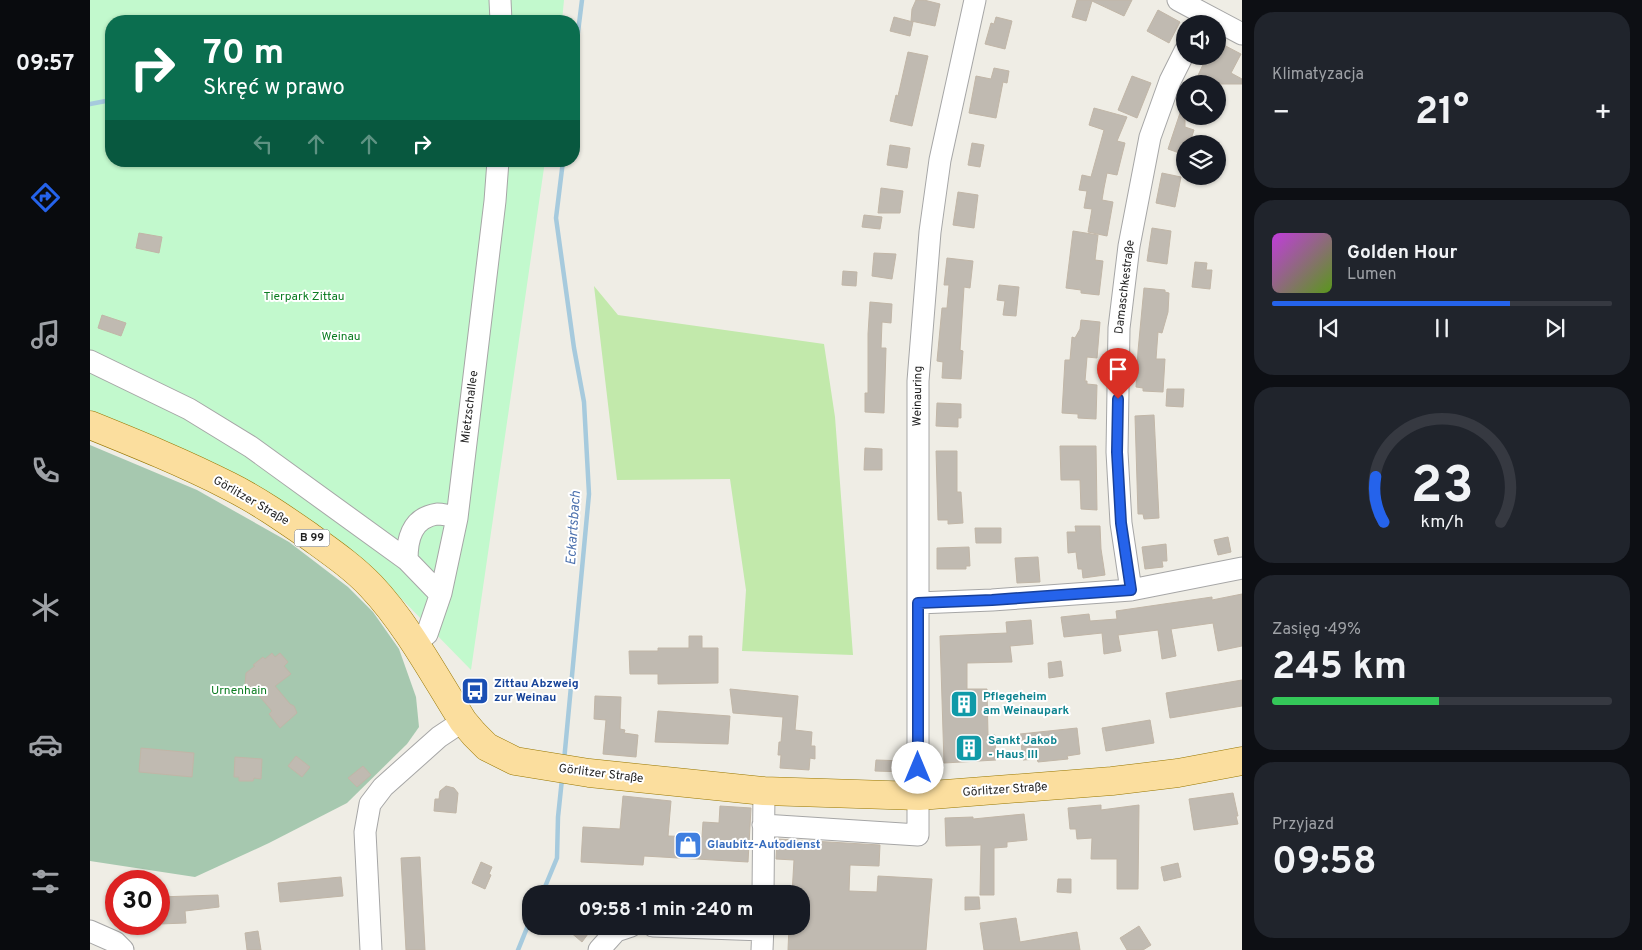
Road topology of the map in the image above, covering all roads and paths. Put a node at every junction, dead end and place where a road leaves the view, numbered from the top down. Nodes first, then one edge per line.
1 (500, 0) edge
2 (976, 0) edge
3 (1178, 0) edge
4 (501, 15) edge
5 (1197, 15) edge
6 (1226, 28) edge
7 (1242, 34) edge
8 (1178, 65) edge
9 (498, 167) edge
10 (90, 361) edge
11 (90, 425) edge
12 (457, 518) junction
13 (407, 560) junction
14 (1242, 568) edge
15 (1131, 590) junction
16 (441, 593) junction
17 (918, 603) junction
18 (414, 644) junction
19 (463, 721) junction
20 (1242, 761) edge
21 (764, 790) junction
22 (919, 796) junction
23 (764, 825) junction
24 (763, 885) edge
25 (90, 931) edge
26 (612, 935) edge
27 (123, 950) edge
28 (371, 950) edge
29 (599, 950) edge

1 - 4 street
2 - 17 street, Weinauring
3 - 5 street
6 - 7 street
8 - 15 street, Damaschkestraße
9 - 12 street, Mietzschallee
10 - 13 street
11 - 18 main road, Görlitzer Straße / B 99
12 - 13 street
12 - 16 street, Mietzschallee
13 - 16 street
14 - 15 street
15 - 17 street
16 - 18 street, Mietzschallee
17 - 22 street, Weinauring
18 - 19 main road, Görlitzer Straße / B 99
19 - 21 main road, Görlitzer Straße / B 99
19 - 28 street
20 - 22 main road, Görlitzer Straße / B 99
21 - 22 main road, Görlitzer Straße / B 99
21 - 23 street
22 - 23 street, Weinauring
23 - 24 street
25 - 27 street
26 - 29 street

